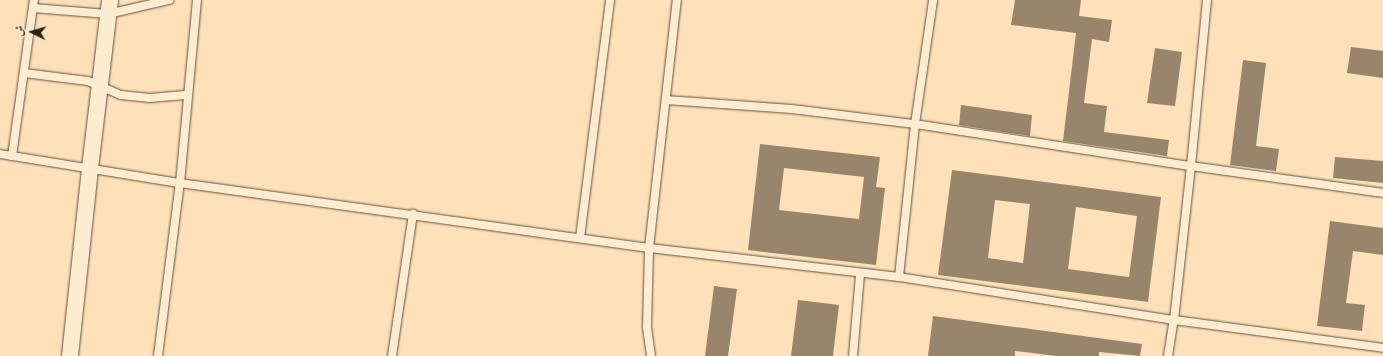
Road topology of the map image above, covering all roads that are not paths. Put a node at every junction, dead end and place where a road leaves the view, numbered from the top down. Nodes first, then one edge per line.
1 (169, 0) edge
2 (196, 0) edge
3 (610, 0) edge
4 (677, 0) edge
5 (933, 0) edge
6 (1207, 0) edge
7 (34, 4) edge
8 (109, 7) edge
9 (24, 73) junction
10 (100, 85) junction
11 (188, 95) junction
12 (666, 100) junction
13 (915, 124) junction
14 (0, 154) edge
15 (12, 156) junction
16 (1191, 166) junction
17 (90, 168) junction
18 (180, 183) junction
19 (1383, 193) edge
20 (413, 214) junction
21 (580, 238) junction
22 (649, 248) junction
23 (860, 274) junction
24 (898, 277) junction
25 (1174, 320) junction
26 (1383, 348) edge
27 (70, 356) edge
28 (158, 356) edge
29 (392, 356) edge
30 (651, 356) edge
31 (853, 356) edge
32 (1168, 356) edge

1 - 8 lane
2 - 11 lane
3 - 21 lane
4 - 12 lane
5 - 13 lane
6 - 16 lane
7 - 8 lane
7 - 9 lane
8 - 10 street
9 - 10 lane
9 - 15 lane
10 - 11 lane
10 - 17 street
11 - 18 lane
12 - 13 lane
12 - 22 lane
13 - 16 lane
13 - 24 lane
14 - 15 lane
15 - 17 lane
16 - 19 lane
16 - 25 lane
17 - 18 lane
17 - 27 street
18 - 20 lane
18 - 28 lane
20 - 21 lane
20 - 29 lane
21 - 22 lane
22 - 23 lane
22 - 30 lane
23 - 24 lane
23 - 31 lane
24 - 25 lane
25 - 26 lane
25 - 32 lane

